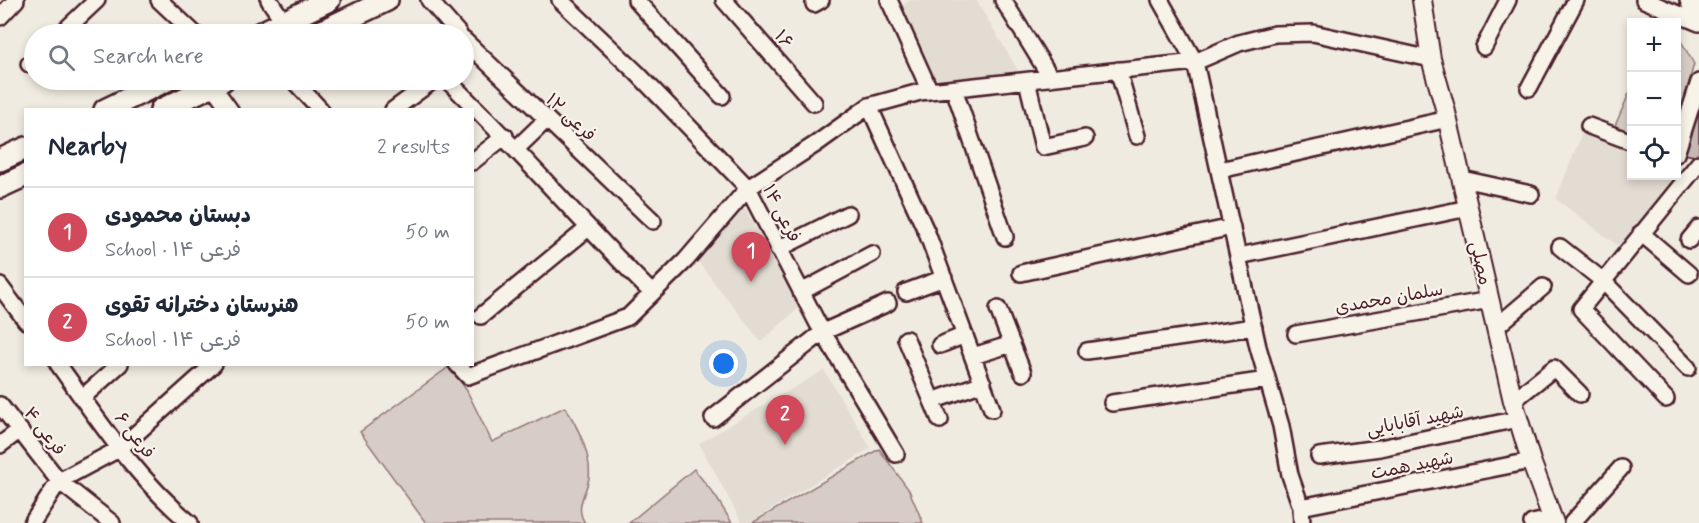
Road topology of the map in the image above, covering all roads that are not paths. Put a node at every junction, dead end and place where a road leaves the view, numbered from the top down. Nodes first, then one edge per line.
1 (16, 0) edge
2 (97, 0) edge
3 (159, 0) edge
4 (269, 0) edge
5 (387, 0) edge
6 (429, 0) edge
7 (560, 0) edge
8 (636, 0) edge
9 (724, 0) edge
10 (890, 0) edge
11 (1003, 0) edge
12 (1160, 0) edge
13 (1422, 0) edge
14 (1508, 0) edge
15 (1576, 0) edge
16 (1644, 0) edge
17 (1691, 0) edge
18 (320, 5) edge
19 (1699, 16) edge
20 (0, 17) edge
21 (284, 22) junction
22 (1699, 23) edge
23 (72, 24) edge
24 (186, 24) edge
25 (280, 24) edge
26 (319, 24) edge
27 (338, 24) edge
28 (450, 24) edge
29 (1484, 47) dead end
30 (474, 57) edge
31 (1431, 58) junction
32 (1195, 62) junction
33 (1118, 70) junction
34 (1051, 78) junction
35 (1027, 81) junction
36 (1699, 82) edge
37 (1529, 88) dead end
38 (954, 89) junction
39 (146, 90) edge
40 (201, 90) edge
41 (221, 90) edge
42 (302, 90) edge
43 (420, 90) edge
44 (457, 90) edge
45 (930, 91) junction
46 (722, 96) dead end
47 (814, 103) dead end
48 (868, 106) junction
49 (109, 108) edge
50 (165, 108) edge
51 (229, 108) edge
52 (319, 108) edge
53 (396, 108) edge
54 (1448, 119) junction
55 (546, 120) junction
56 (1589, 126) dead end
57 (505, 136) junction
58 (1137, 136) dead end
59 (1085, 138) dead end
60 (1627, 140) edge
61 (1681, 143) edge
62 (24, 149) edge
63 (516, 149) junction
64 (1681, 157) edge
65 (0, 160) edge
66 (474, 160) edge
67 (1699, 163) edge
68 (1220, 170) junction
69 (24, 176) edge
70 (1462, 179) junction
71 (0, 187) edge
72 (748, 188) junction
73 (1531, 194) dead end
74 (1468, 208) junction
75 (849, 214) dead end
76 (653, 220) dead end
77 (1232, 227) junction
78 (587, 229) junction
79 (1641, 233) junction
80 (1005, 237) dead end
81 (1560, 247) dead end
82 (778, 249) junction
83 (872, 254) dead end
84 (1239, 256) junction
85 (1021, 273) dead end
86 (1689, 274) dead end
87 (944, 278) junction
88 (1602, 280) junction
89 (0, 285) edge
90 (1544, 287) dead end
91 (801, 292) junction
92 (906, 292) dead end
93 (652, 293) junction
94 (1490, 300) junction
95 (888, 303) dead end
96 (998, 309) dead end
97 (481, 316) dead end
98 (24, 318) edge
99 (1254, 327) junction
100 (1496, 327) junction
101 (823, 332) junction
102 (1296, 334) dead end
103 (965, 335) junction
104 (906, 339) dead end
105 (1012, 344) junction
106 (940, 345) dead end
107 (1087, 351) dead end
108 (973, 356) junction
109 (59, 366) edge
110 (118, 366) edge
111 (212, 366) edge
112 (459, 366) edge
113 (1688, 368) dead end
114 (1023, 373) dead end
115 (1267, 380) junction
116 (983, 383) junction
117 (1580, 394) dead end
118 (82, 398) junction
119 (1666, 399) dead end
120 (932, 401) junction
121 (1513, 401) junction
122 (1112, 404) dead end
123 (0, 405) edge
124 (992, 409) dead end
125 (713, 418) dead end
126 (1518, 419) junction
127 (940, 420) dead end
128 (20, 430) junction
129 (0, 444) edge
130 (119, 449) junction
131 (896, 454) dead end
132 (1319, 456) dead end
133 (1531, 462) junction
134 (1621, 468) dead end
135 (59, 481) junction
136 (1301, 507) junction
137 (1553, 521) edge
138 (32, 523) edge
139 (112, 523) edge
140 (190, 523) edge
141 (1302, 523) edge
142 (1532, 523) edge
143 (1572, 523) edge

1 - 20 street
2 - 23 street
3 - 24 street
4 - 21 street
5 - 27 main road
6 - 28 street
7 - 72 street, فرعی ۱۴
8 - 46 street
9 - 47 street, ۱۶
10 - 45 street
11 - 34 street
12 - 32 street
13 - 31 street, مصلی
14 - 29 street
15 - 37 street
16 - 22 street
17 - 19 main road
18 - 21 main road
18 - 26 main road
21 - 25 main road
30 - 55 street, فرعی ۱۲
31 - 32 street
31 - 54 street, مصلی
32 - 33 street
32 - 68 street
33 - 34 street
33 - 58 street
34 - 35 street
35 - 38 street
35 - 59 street
36 - 61 street
38 - 45 street
38 - 80 street
39 - 49 main road
40 - 50 main road
41 - 51 street
42 - 52 street
43 - 53 street
44 - 57 street
45 - 48 street
48 - 72 street
48 - 87 street
54 - 68 street
54 - 70 street, مصلی
55 - 63 street
55 - 76 street, فرعی ۱۲
56 - 60 street
57 - 63 street
57 - 66 street
62 - 65 main road
63 - 78 street
64 - 67 street
67 - 79 street
68 - 77 street
69 - 71 main road
70 - 73 street
70 - 74 street, مصلی
72 - 82 street, فرعی ۱۴
72 - 93 street
74 - 84 street
74 - 94 street, مصلی
75 - 82 street
77 - 84 street
77 - 85 street
78 - 93 street
78 - 97 street
79 - 86 street
79 - 88 street
81 - 88 street
82 - 91 street, فرعی ۱۴
83 - 91 street
84 - 99 street
87 - 92 street
87 - 103 street
88 - 113 street
88 - 119 street
89 - 98 street
90 - 100 street
91 - 101 street, فرعی ۱۴
93 - 112 street
94 - 100 street, مصلی
94 - 102 street, سلمان محمدی
95 - 101 street
96 - 105 street
99 - 107 street
99 - 115 street
100 - 121 street, مصلی
101 - 125 street
101 - 131 street, فرعی ۱۴
103 - 106 street
103 - 108 street
104 - 120 street
105 - 108 street
105 - 114 street
108 - 116 street
109 - 118 street, فرعی ۶
110 - 118 street
111 - 130 street
115 - 122 street
115 - 136 street
116 - 120 street
116 - 124 street
117 - 121 street
118 - 130 street, فرعی ۶
120 - 127 street
121 - 126 street, مصلی
123 - 128 street, فرعی ۴
126 - 132 street, شهید آقابابایی
126 - 133 street, مصلی
128 - 129 street
128 - 135 street, فرعی ۴
130 - 135 street
130 - 140 street, فرعی ۶
133 - 136 street, شهید همت
133 - 137 street, مصلی
134 - 143 street
135 - 138 street
135 - 139 street, فرعی ۴
136 - 141 street
137 - 142 street

